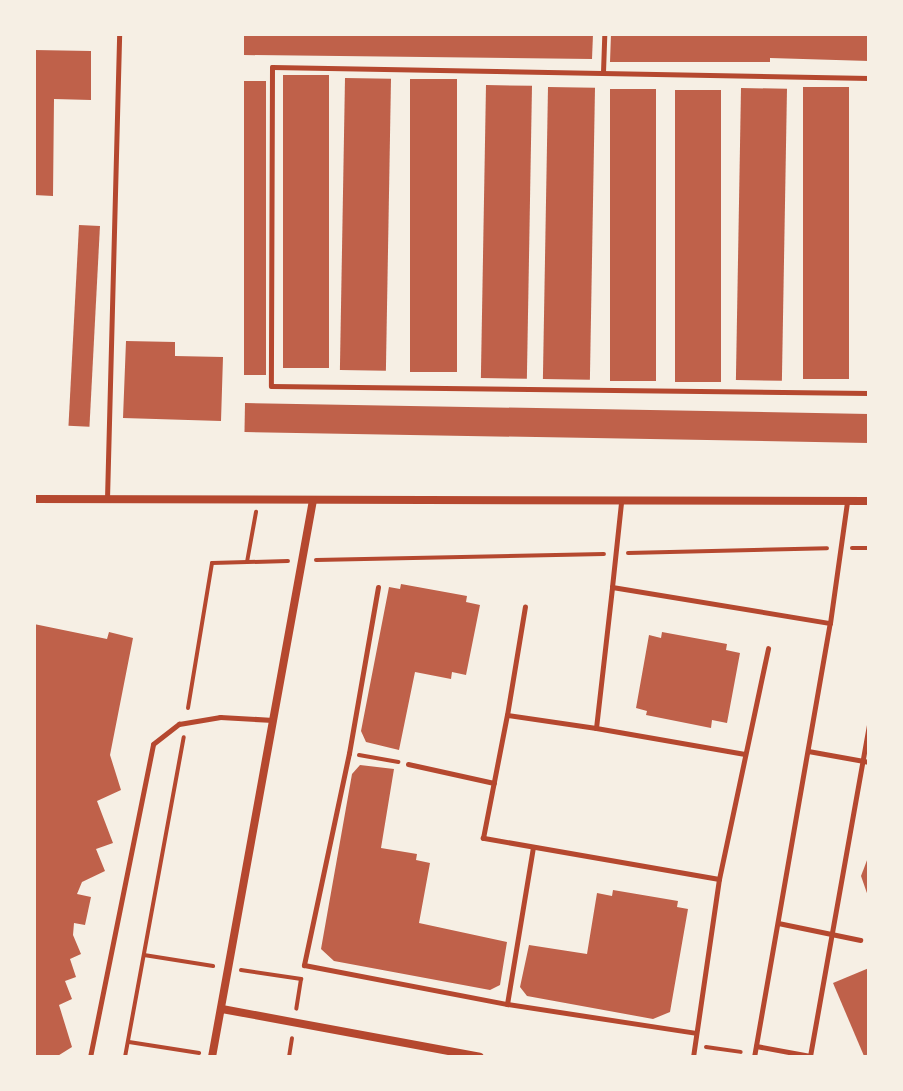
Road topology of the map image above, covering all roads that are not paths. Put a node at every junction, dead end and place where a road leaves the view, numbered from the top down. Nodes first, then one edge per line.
1 (119, 34) edge
2 (604, 34) edge
3 (603, 72) junction
4 (869, 78) edge
5 (869, 393) edge
6 (34, 499) edge
7 (107, 499) junction
8 (313, 500) junction
9 (847, 501) junction
10 (869, 501) edge
11 (621, 503) junction
12 (378, 587) dead end
13 (612, 587) junction
14 (525, 606) dead end
15 (830, 623) junction
16 (768, 648) dead end
17 (507, 715) junction
18 (273, 720) junction
19 (869, 724) edge
20 (596, 728) junction
21 (808, 751) junction
22 (745, 754) junction
23 (866, 762) edge
24 (408, 764) road end
25 (494, 783) junction
26 (533, 846) junction
27 (719, 879) junction
28 (778, 923) junction
29 (832, 934) junction
30 (860, 940) dead end
31 (507, 1004) junction
32 (222, 1009) junction
33 (696, 1033) junction
34 (756, 1046) junction
35 (435, 1053) edge
36 (213, 1056) edge
37 (90, 1057) edge
38 (480, 1057) edge
39 (693, 1057) edge
40 (754, 1057) edge

1 - 7 lane
2 - 3 lane
3 - 4 lane
3 - 5 lane
6 - 7 street
7 - 8 street
8 - 11 street
8 - 18 street
9 - 10 street
9 - 11 street
9 - 15 lane
11 - 13 lane
12 - 31 lane
13 - 15 lane
13 - 20 lane
14 - 17 lane
15 - 21 lane
16 - 22 lane
17 - 20 lane
17 - 25 lane
18 - 32 street
18 - 37 lane
19 - 23 lane
20 - 22 lane
21 - 23 lane
21 - 28 lane
22 - 27 lane
23 - 29 lane
24 - 25 lane
25 - 26 lane
26 - 27 lane
26 - 31 lane
27 - 33 lane
28 - 29 lane
28 - 34 lane
29 - 30 lane
29 - 34 lane
31 - 33 lane
32 - 35 street
32 - 36 street
33 - 39 lane
34 - 40 lane
35 - 38 street

